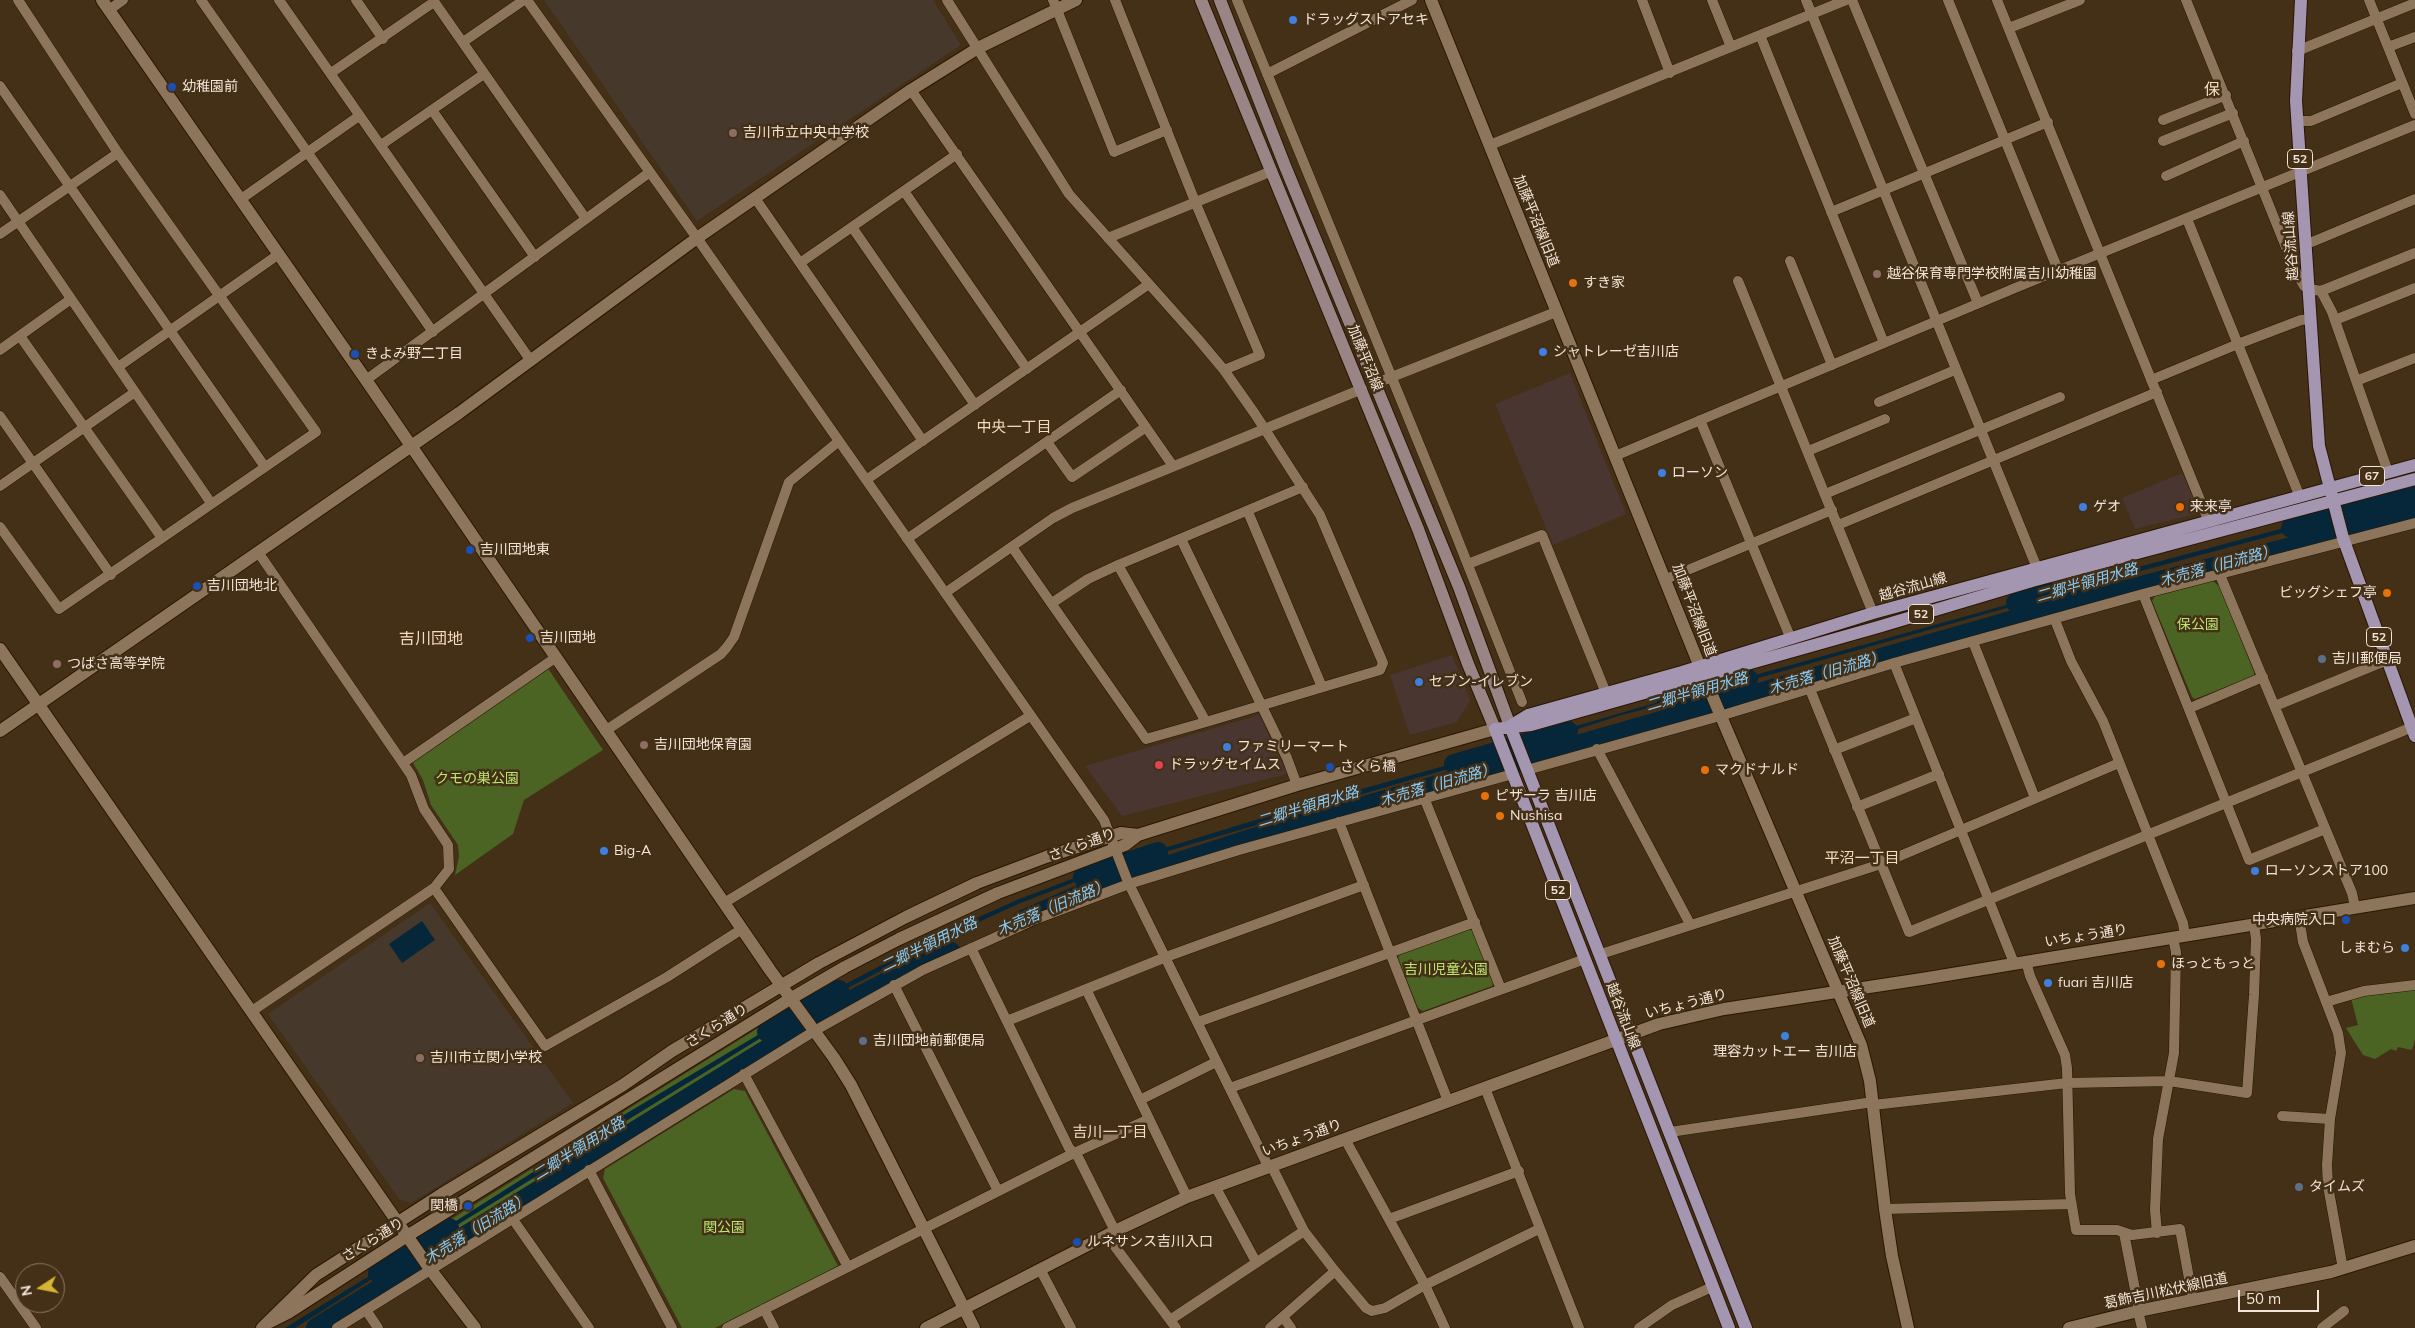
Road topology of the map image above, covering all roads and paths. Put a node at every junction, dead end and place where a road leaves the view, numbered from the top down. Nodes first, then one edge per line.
1 (18, 0) edge
2 (123, 0) edge
3 (201, 0) edge
4 (279, 0) edge
5 (356, 0) edge
6 (525, 0) edge
7 (948, 0) edge
8 (1076, 0) edge
9 (1115, 0) edge
10 (1202, 0) edge
11 (1412, 0) edge
12 (1431, 0) edge
13 (1642, 0) edge
14 (1712, 0) edge
15 (1806, 0) edge
16 (1846, 0) edge
17 (1852, 0) edge
18 (1948, 0) edge
19 (1997, 0) edge
20 (2080, 0) edge
21 (2186, 0) edge
22 (2300, 0) edge
23 (2369, 0) edge
24 (434, 1) edge
25 (1238, 2) edge
26 (2415, 3) edge
27 (1054, 4) edge
28 (105, 5) edge
29 (1222, 5) edge
30 (1812, 14) junction
31 (2376, 18) junction
32 (2009, 28) junction
33 (1760, 35) junction
34 (2415, 37) edge
35 (383, 39) junction
36 (463, 42) junction
37 (1731, 47) junction
38 (2388, 47) junction
39 (978, 48) junction
40 (2297, 51) junction
41 (1670, 72) junction
42 (331, 74) junction
43 (484, 74) junction
44 (1267, 74) junction
45 (2402, 83) junction
46 (0, 86) edge
47 (911, 90) junction
48 (2226, 95) junction
49 (432, 110) junction
50 (2233, 113) junction
51 (2415, 114) edge
52 (360, 116) junction
53 (2163, 120) dead end
54 (2297, 121) junction
55 (2048, 122) junction
56 (2415, 125) edge
57 (1167, 130) junction
58 (2005, 140) junction
59 (2163, 141) dead end
60 (2244, 141) junction
61 (1490, 145) junction
62 (381, 146) junction
63 (118, 153) junction
64 (308, 153) junction
65 (957, 154) junction
66 (1303, 159) junction
67 (1285, 166) junction
68 (1272, 171) junction
69 (650, 172) junction
70 (2300, 172) junction
71 (1924, 174) junction
72 (2166, 176) dead end
73 (69, 187) junction
74 (2263, 188) junction
75 (904, 191) junction
76 (1883, 192) junction
77 (0, 195) edge
78 (755, 198) junction
79 (241, 199) junction
80 (2415, 199) edge
81 (1196, 204) junction
82 (1830, 212) junction
83 (586, 219) junction
84 (2187, 219) junction
85 (18, 221) junction
86 (852, 227) junction
87 (0, 234) edge
88 (696, 238) junction
89 (1108, 238) junction
90 (2306, 242) junction
91 (2100, 253) junction
92 (2415, 253) edge
93 (279, 254) junction
94 (535, 257) junction
95 (1790, 261) dead end
96 (800, 263) junction
97 (2058, 270) junction
98 (1738, 281) dead end
99 (1149, 284) junction
100 (2415, 288) edge
101 (2315, 290) junction
102 (484, 294) junction
103 (220, 297) junction
104 (71, 299) junction
105 (1978, 303) junction
106 (1556, 312) junction
107 (2311, 319) junction
108 (2335, 320) junction
109 (1935, 321) junction
110 (171, 331) junction
111 (434, 332) junction
112 (1080, 332) junction
113 (20, 336) junction
114 (1884, 343) junction
115 (2238, 344) junction
116 (0, 350) edge
117 (2415, 358) edge
118 (531, 362) junction
119 (1832, 365) junction
120 (118, 367) junction
121 (1027, 369) junction
122 (1224, 370) junction
123 (1955, 370) junction
124 (1391, 378) junction
125 (366, 380) junction
126 (2151, 380) junction
127 (2356, 381) junction
128 (1374, 384) junction
129 (1782, 386) junction
130 (1362, 389) junction
131 (1121, 390) junction
132 (134, 392) junction
133 (2157, 392) junction
134 (2060, 397) dead end
135 (1878, 402) dead end
136 (975, 405) junction
137 (0, 416) edge
138 (1885, 419) dead end
139 (1700, 420) junction
140 (1146, 427) junction
141 (84, 428) junction
142 (1981, 429) junction
143 (1264, 430) junction
144 (924, 440) junction
145 (839, 441) junction
146 (1047, 442) junction
147 (411, 446) junction
148 (1808, 451) junction
149 (1615, 456) junction
150 (1994, 459) junction
151 (33, 464) junction
152 (2415, 465) edge
153 (265, 466) junction
154 (1173, 466) junction
155 (2388, 472) junction
156 (2415, 479) edge
157 (866, 480) junction
158 (0, 486) edge
159 (1303, 488) junction
160 (1825, 494) junction
161 (2300, 497) junction
162 (2332, 500) junction
163 (210, 503) junction
164 (1832, 510) junction
165 (1248, 512) junction
166 (1448, 515) junction
167 (1432, 521) junction
168 (2209, 522) junction
169 (2415, 524) edge
170 (1838, 525) junction
171 (0, 526) edge
172 (162, 538) junction
173 (907, 539) junction
174 (1181, 539) junction
175 (2344, 540) junction
176 (1752, 544) junction
177 (1012, 547) junction
178 (258, 552) junction
179 (1468, 564) junction
180 (1118, 565) junction
181 (2037, 568) junction
182 (111, 575) junction
183 (2220, 575) junction
184 (1666, 579) junction
185 (945, 593) junction
186 (2143, 594) junction
187 (1052, 603) junction
188 (1873, 613) junction
189 (2055, 620) junction
190 (1791, 639) junction
191 (1973, 642) junction
192 (0, 649) edge
193 (554, 658) junction
194 (2387, 660) junction
195 (1894, 663) junction
196 (1704, 676) junction
197 (2262, 677) junction
198 (1322, 687) junction
199 (1809, 687) junction
200 (1606, 692) junction
201 (1522, 702) dead end
202 (39, 704) junction
203 (1261, 706) junction
204 (2275, 706) junction
205 (2190, 708) junction
206 (1719, 713) junction
207 (1030, 716) junction
208 (1916, 718) junction
209 (1206, 722) junction
210 (1510, 726) junction
211 (1495, 729) junction
212 (2414, 730) edge
213 (0, 731) edge
214 (605, 731) junction
215 (1597, 750) junction
216 (1834, 750) junction
217 (402, 763) junction
218 (2119, 763) junction
219 (1526, 767) junction
220 (2302, 772) junction
221 (1513, 774) junction
222 (1939, 774) junction
223 (1297, 785) junction
224 (2035, 798) junction
225 (1426, 800) junction
226 (2228, 804) junction
227 (1857, 807) junction
228 (1339, 822) junction
229 (2325, 829) junction
230 (1962, 830) junction
231 (2149, 836) junction
232 (1114, 848) junction
233 (1881, 864) junction
234 (1129, 883) junction
235 (1364, 885) junction
236 (434, 888) junction
237 (1796, 891) junction
238 (2415, 898) edge
239 (1990, 900) junction
240 (724, 903) junction
241 (2355, 907) junction
242 (2298, 916) junction
243 (1475, 922) junction
244 (1690, 924) junction
245 (2254, 925) junction
246 (742, 929) junction
247 (2179, 936) junction
248 (971, 948) junction
249 (1390, 953) junction
250 (1601, 954) junction
251 (1166, 957) junction
252 (1585, 959) junction
253 (2020, 962) junction
254 (781, 985) junction
255 (894, 985) junction
256 (2415, 985) edge
257 (1086, 989) junction
258 (1501, 989) junction
259 (1839, 991) junction
260 (793, 1002) junction
261 (2326, 1002) junction
262 (252, 1011) junction
263 (1416, 1020) junction
264 (1007, 1021) junction
265 (1198, 1022) junction
266 (814, 1029) junction
267 (1632, 1034) junction
268 (1616, 1039) junction
269 (1216, 1062) junction
270 (744, 1074) junction
271 (2169, 1081) junction
272 (2068, 1082) junction
273 (1230, 1088) junction
274 (1485, 1088) junction
275 (1140, 1100) junction
276 (1448, 1101) junction
277 (1873, 1103) junction
278 (2282, 1116) dead end
279 (1148, 1119) junction
280 (2330, 1119) junction
281 (1670, 1132) junction
282 (1345, 1139) junction
283 (1074, 1153) junction
284 (1270, 1166) junction
285 (589, 1170) junction
286 (1519, 1171) junction
287 (1215, 1186) junction
288 (998, 1191) junction
289 (1187, 1197) junction
290 (2071, 1204) junction
291 (1885, 1209) junction
292 (512, 1218) junction
293 (1389, 1220) junction
294 (398, 1223) junction
295 (924, 1228) junction
296 (1539, 1229) junction
297 (1304, 1231) junction
298 (2124, 1233) junction
299 (2157, 1233) junction
300 (1111, 1234) junction
301 (408, 1238) junction
302 (2415, 1246) edge
303 (1256, 1262) junction
304 (428, 1267) junction
305 (848, 1267) junction
306 (1040, 1269) junction
307 (2343, 1269) junction
308 (1335, 1271) junction
309 (0, 1277) edge
310 (1425, 1285) junction
311 (1712, 1287) junction
312 (2193, 1300) junction
313 (764, 1309) junction
314 (964, 1309) junction
315 (366, 1310) junction
316 (2138, 1310) junction
317 (2344, 1311) dead end
318 (1283, 1317) junction
319 (1173, 1324) edge
320 (266, 1325) edge
321 (36, 1328) edge
322 (337, 1328) edge
323 (378, 1328) edge
324 (475, 1328) edge
325 (589, 1328) edge
326 (672, 1328) edge
327 (727, 1328) edge
328 (774, 1328) edge
329 (926, 1328) edge
330 (974, 1328) edge
331 (1071, 1328) edge
332 (1270, 1328) edge
333 (1291, 1328) edge
334 (1445, 1328) edge
335 (1578, 1328) edge
336 (1639, 1328) edge
337 (1729, 1328) edge
338 (1746, 1328) edge
339 (1908, 1328) edge
340 (2069, 1328) edge
341 (2142, 1328) edge
342 (2322, 1328) edge

1 - 63 street
2 - 28 street
3 - 64 street
4 - 42 street
5 - 35 street
6 - 36 street
6 - 69 street
7 - 39 street
8 - 27 street
9 - 57 street
10 - 68 main road, 加藤平沼線
11 - 44 street
12 - 61 street, 加藤平沼線旧道
13 - 41 street
14 - 37 street
15 - 30 street
16 - 30 street
17 - 71 street
18 - 58 street
19 - 32 street
20 - 32 street
21 - 48 street
22 - 40 main road, 越谷流山線 / 52
23 - 31 street
24 - 35 street
24 - 36 street
25 - 29 street
25 - 44 street
26 - 31 street
27 - 39 street
27 - 57 street
28 - 79 street
29 - 67 main road, 加藤平沼線
30 - 33 street
30 - 76 street
31 - 38 street
31 - 40 street
32 - 55 street
33 - 37 street
33 - 82 street
34 - 38 street
35 - 42 street
36 - 43 street
37 - 41 street
38 - 45 street
39 - 47 street
39 - 89 street
40 - 54 main road, 越谷流山線 / 52
41 - 61 street
42 - 52 street
43 - 49 street
43 - 83 street
44 - 66 street
45 - 51 street
45 - 54 street
46 - 73 street
47 - 65 street
47 - 78 street
48 - 50 street
48 - 53 street
49 - 62 street
49 - 94 street
50 - 59 street
50 - 60 street
52 - 62 street
52 - 64 street
54 - 70 main road, 越谷流山線 / 52
55 - 58 street
55 - 91 street
56 - 70 street
57 - 81 street
58 - 71 street
58 - 97 street
60 - 72 street
60 - 74 street
61 - 106 street, 加藤平沼線旧道
62 - 102 street
63 - 73 street
63 - 103 street
64 - 79 street
64 - 111 street
65 - 75 street
65 - 112 street
66 - 67 street
66 - 124 street
67 - 128 main road, 加藤平沼線
68 - 81 street
68 - 130 main road, 加藤平沼線
69 - 83 street
69 - 88 street
70 - 74 street
70 - 90 main road, 越谷流山線 / 52
71 - 76 street
71 - 105 street
73 - 85 street
73 - 110 street
74 - 84 street
74 - 101 street
75 - 86 street
75 - 121 street
76 - 82 street
76 - 109 street
77 - 85 street
78 - 88 street
78 - 96 street
79 - 93 street
80 - 90 street
81 - 89 street
81 - 122 street
82 - 114 street
83 - 94 street
84 - 91 street
84 - 115 street
85 - 87 street
85 - 104 street
86 - 96 street
86 - 136 street
88 - 118 street
88 - 145 street
89 - 99 street
90 - 101 main road, 越谷流山線 / 52
91 - 97 street
91 - 126 street
92 - 101 street
93 - 103 street
93 - 125 street
94 - 102 street
95 - 119 street
96 - 144 street
97 - 105 street
98 - 129 street
99 - 112 street
99 - 122 street
100 - 108 street
101 - 107 main road, 越谷流山線 / 52
101 - 108 street
102 - 111 street
102 - 118 street
103 - 110 street
103 - 153 street
104 - 113 street
104 - 120 street
105 - 109 street
106 - 124 street
106 - 149 street, 加藤平沼線旧道
107 - 115 street
107 - 162 main road, 越谷流山線 / 52
108 - 127 street
109 - 114 street
109 - 123 street
110 - 120 street
110 - 153 street
111 - 125 street
112 - 121 street
112 - 131 street
113 - 116 street
113 - 141 street
114 - 119 street
115 - 126 street
115 - 161 street
117 - 127 street
118 - 147 street
119 - 129 street
120 - 132 street
121 - 136 street
122 - 143 street
123 - 135 street
123 - 142 street
124 - 128 street
124 - 166 street
125 - 147 street
126 - 133 street
127 - 155 street
128 - 167 main road, 加藤平沼線
129 - 139 street
129 - 148 street
130 - 143 street
130 - 211 main road, 加藤平沼線
131 - 140 street
131 - 146 street
132 - 141 street
132 - 163 street
133 - 150 street
133 - 168 street
134 - 142 street
136 - 144 street
137 - 151 street
138 - 148 street
139 - 149 street
139 - 176 street
140 - 146 street
140 - 154 street
141 - 151 street
141 - 172 street
142 - 150 street
142 - 160 street
143 - 154 street
143 - 159 street
144 - 157 street
145 - 157 street
145 - 214 street
146 - 173 street
147 - 178 street
147 - 193 street
148 - 160 street
149 - 184 street, 加藤平沼線旧道
150 - 170 street
150 - 181 street
151 - 158 street
151 - 182 street
152 - 155 main road, 67
153 - 163 street
154 - 177 street
155 - 162 main road, 67
156 - 162 main road, 67
157 - 173 street
159 - 165 street
159 - 198 street
160 - 164 street
161 - 162 main road, 越谷流山線 / 52
161 - 168 main road, 越谷流山線 / 52
162 - 175 main road, 越谷流山線 / 52
162 - 196 main road, 越谷流山線 / 52
163 - 172 street
164 - 170 street
164 - 176 street
165 - 174 street
165 - 198 street
166 - 167 street
166 - 179 street
167 - 210 main road, 加藤平沼線
168 - 181 main road, 越谷流山線 / 52
169 - 175 street
170 - 188 street
171 - 182 street
172 - 182 street
173 - 185 street
174 - 180 street
174 - 203 street
175 - 183 street
175 - 194 main road, 越谷流山線 / 52
176 - 184 street
176 - 190 street
177 - 185 street
177 - 187 street
178 - 202 street
178 - 217 street
179 - 200 street
179 - 201 street
180 - 187 street
180 - 209 street
181 - 188 main road, 越谷流山線 / 52
183 - 186 street
183 - 197 street
184 - 196 street, 加藤平沼線旧道
185 - 207 street
186 - 189 street
186 - 205 street
187 - 209 street
188 - 190 main road, 越谷流山線 / 52
189 - 191 street
189 - 218 street
190 - 196 main road, 越谷流山線 / 52
191 - 195 street
191 - 224 street
192 - 202 street
193 - 214 street
193 - 217 street
194 - 204 street
194 - 212 main road, 越谷流山線 / 52
195 - 199 street
195 - 208 street
196 - 200 main road, 越谷流山線 / 52
196 - 206 street, 加藤平沼線旧道
196 - 210 main road, 越谷流山線 / 52
197 - 204 street
197 - 205 street
198 - 203 street
199 - 206 street
199 - 216 street
200 - 210 main road, 越谷流山線 / 52
202 - 213 street
202 - 262 street
203 - 209 street
203 - 223 street
204 - 220 street
205 - 226 street
206 - 215 street
206 - 237 street, 加藤平沼線旧道
207 - 232 street
207 - 240 street
208 - 216 street
208 - 222 street
210 - 211 main road, 越谷流山線 / 52
210 - 219 main road, 越谷流山線 / 52
211 - 221 main road, 越谷流山線 / 52
211 - 223 street, さくら通り
212 - 220 street
214 - 240 street
215 - 219 street
215 - 244 street
216 - 227 street
217 - 236 street
218 - 224 street
218 - 231 street
219 - 250 main road, 越谷流山線 / 52
220 - 226 street
220 - 229 street
221 - 225 street
221 - 252 main road, 越谷流山線 / 52
222 - 227 street
222 - 230 street
223 - 232 street, さくら通り
224 - 230 street
225 - 228 street
225 - 243 street
226 - 229 street
226 - 231 street
227 - 233 street
228 - 234 street
228 - 235 street
229 - 241 street
230 - 233 street
230 - 239 street
231 - 239 street
231 - 247 street
232 - 234 street
232 - 254 street, さくら通り
232 - 260 street, さくら通り
233 - 237 street
233 - 239 street
234 - 248 street
234 - 251 street
235 - 249 street
235 - 251 street
236 - 246 street
236 - 262 street
237 - 244 street
237 - 259 street, 加藤平沼線旧道
238 - 241 street, いちょう通り
239 - 253 street
240 - 246 street
241 - 242 street, いちょう通り
242 - 245 street, いちょう通り
242 - 261 street
243 - 249 street
243 - 258 street
244 - 250 street
245 - 247 street, いちょう通り
245 - 271 street
246 - 254 street
247 - 253 street, いちょう通り
247 - 271 street
248 - 255 street
248 - 264 street
249 - 263 street
249 - 265 street
250 - 267 main road, 越谷流山線 / 52
251 - 257 street
251 - 265 street
252 - 258 street
252 - 268 main road, 越谷流山線 / 52
253 - 259 street, いちょう通り
253 - 272 street
254 - 260 street
254 - 294 street, さくら通り
255 - 266 street
255 - 288 street
256 - 261 street
257 - 264 street
257 - 275 street
258 - 263 street
259 - 267 street, いちょう通り
259 - 277 street, 加藤平沼線旧道
260 - 266 street
260 - 301 street, さくら通り
261 - 280 street
262 - 294 street
263 - 273 street
263 - 276 street
264 - 283 street
265 - 269 street
266 - 270 street
266 - 295 street
267 - 268 street, いちょう通り
267 - 281 main road, 越谷流山線 / 52
268 - 274 street, いちょう通り
268 - 311 main road, 越谷流山線 / 52
269 - 273 street
269 - 275 street
270 - 285 street
270 - 305 street
271 - 272 street
271 - 299 street
272 - 277 street
272 - 290 street
273 - 284 street
274 - 276 street, いちょう通り
274 - 286 street
275 - 279 street
276 - 282 street, いちょう通り
277 - 281 street
277 - 291 street, 加藤平沼線旧道
278 - 280 street
279 - 283 street
279 - 289 street
280 - 307 street
281 - 338 main road, 越谷流山線 / 52
282 - 284 street, いちょう通り
282 - 293 street
283 - 288 street
283 - 300 street
284 - 287 street, いちょう通り
284 - 297 street
285 - 292 street
285 - 326 street
286 - 293 street
286 - 296 street
287 - 289 street, いちょう通り
287 - 303 street
288 - 295 street
289 - 300 street, いちょう通り
290 - 291 street
290 - 298 street
291 - 339 street, 加藤平沼線旧道
292 - 304 street
292 - 325 street
293 - 310 street
294 - 301 street
294 - 320 street, さくら通り
295 - 305 street
295 - 314 street
296 - 310 street
296 - 335 street
297 - 303 street
297 - 308 street
298 - 299 street
298 - 316 street
299 - 312 street
300 - 306 street, いちょう通り
300 - 319 street
301 - 304 street
301 - 320 street, さくら通り
302 - 307 street, 葛飾吉川松伏線旧道
303 - 319 street
304 - 315 street
304 - 324 street
305 - 313 street
306 - 314 street, いちょう通り
306 - 331 street
307 - 312 street, 葛飾吉川松伏線旧道
308 - 310 street
308 - 318 street
309 - 321 street
310 - 334 street
311 - 336 street
311 - 337 main road, 越谷流山線 / 52
312 - 316 street, 葛飾吉川松伏線旧道
313 - 327 street
313 - 328 street
314 - 329 street, いちょう通り
314 - 330 street
315 - 322 street
315 - 323 street
316 - 340 street, 葛飾吉川松伏線旧道
316 - 341 street
317 - 342 street
318 - 332 street
318 - 333 street

